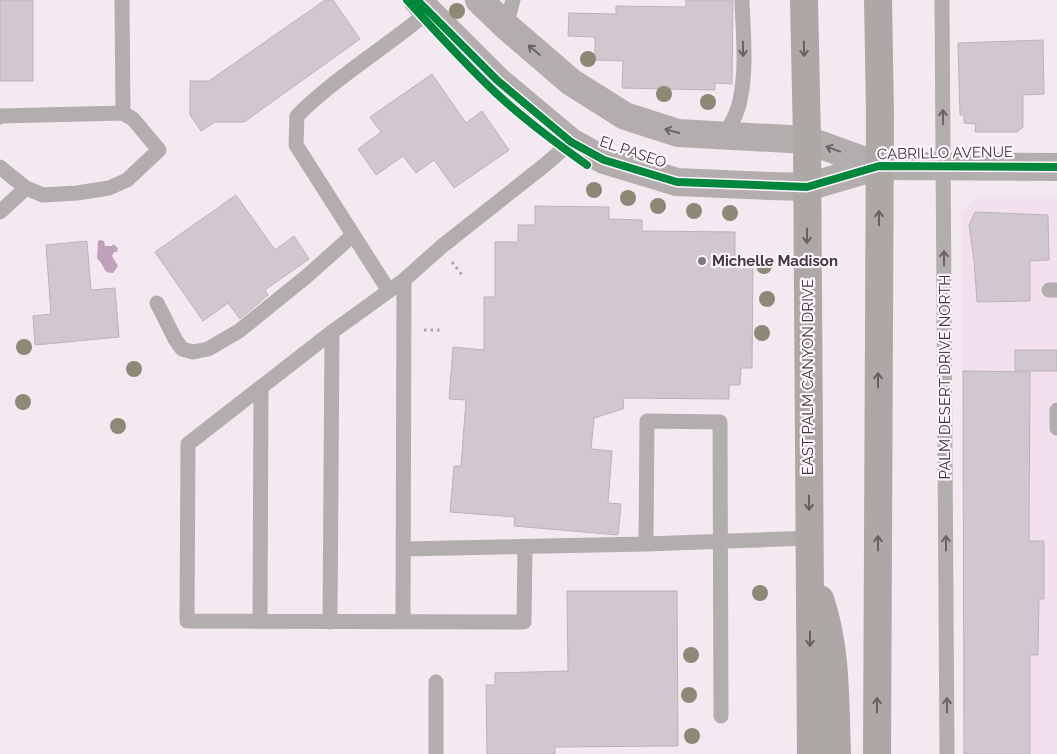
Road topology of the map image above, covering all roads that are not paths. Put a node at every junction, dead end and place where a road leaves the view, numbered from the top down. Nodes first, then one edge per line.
1 (122, 0) edge
2 (479, 0) edge
3 (513, 0) edge
4 (742, 0) edge
5 (804, 0) edge
6 (878, 0) edge
7 (942, 0) edge
8 (423, 6) edge
9 (506, 26) junction
10 (122, 113) junction
11 (0, 117) edge
12 (725, 135) junction
13 (807, 140) junction
14 (571, 142) junction
15 (879, 166) junction
16 (944, 166) junction
17 (0, 167) edge
18 (1057, 167) edge
19 (807, 187) junction
20 (26, 188) junction
21 (0, 212) edge
22 (353, 235) junction
23 (404, 280) junction
24 (389, 291) junction
25 (157, 303) dead end
26 (332, 332) junction
27 (261, 387) junction
28 (1057, 410) edge
29 (1057, 428) edge
30 (809, 538) junction
31 (720, 542) junction
32 (646, 544) junction
33 (525, 547) junction
34 (404, 549) junction
35 (810, 567) junction
36 (260, 621) junction
37 (330, 622) junction
38 (403, 622) junction
39 (436, 682) dead end
40 (720, 716) dead end
41 (436, 754) edge
42 (811, 754) edge
43 (837, 754) edge
44 (877, 754) edge
45 (947, 754) edge

1 - 10 lane
2 - 9 street, EL PASEO
3 - 9 lane
4 -> 12 lane
5 -> 13 main road, EAST PALM CANYON DRIVE
6 - 15 main road
16 -> 7 lane, PALM DESERT DRIVE NORTH
8 - 14 street, EL PASEO
8 - 22 lane
12 -> 9 street, EL PASEO
10 - 11 lane
10 - 20 lane
12 - 13 street, EL PASEO
15 -> 13 street, EL PASEO
13 - 19 main road, EAST PALM CANYON DRIVE
14 - 19 street, EL PASEO
14 - 23 lane
15 - 16 street, CABRILLO AVENUE
15 - 19 street, CABRILLO AVENUE
44 -> 15 main road
16 - 18 street, CABRILLO AVENUE
45 -> 16 lane, PALM DESERT DRIVE NORTH
17 - 20 lane
19 -> 30 main road, EAST PALM CANYON DRIVE
20 - 21 lane
22 - 24 lane
22 - 25 lane
23 - 24 lane
23 - 34 lane
24 - 26 lane
26 - 27 lane
26 - 37 lane
27 - 36 lane
27 - 36 lane
28 - 29 lane
30 - 31 lane
30 - 35 main road, EAST PALM CANYON DRIVE
31 - 32 lane
31 - 32 lane
31 - 40 lane
32 - 33 lane
33 - 34 lane
33 - 38 lane
34 - 38 lane
35 -> 42 main road, EAST PALM CANYON DRIVE
35 - 43 main road
36 - 37 lane
37 - 38 lane
39 - 41 lane

